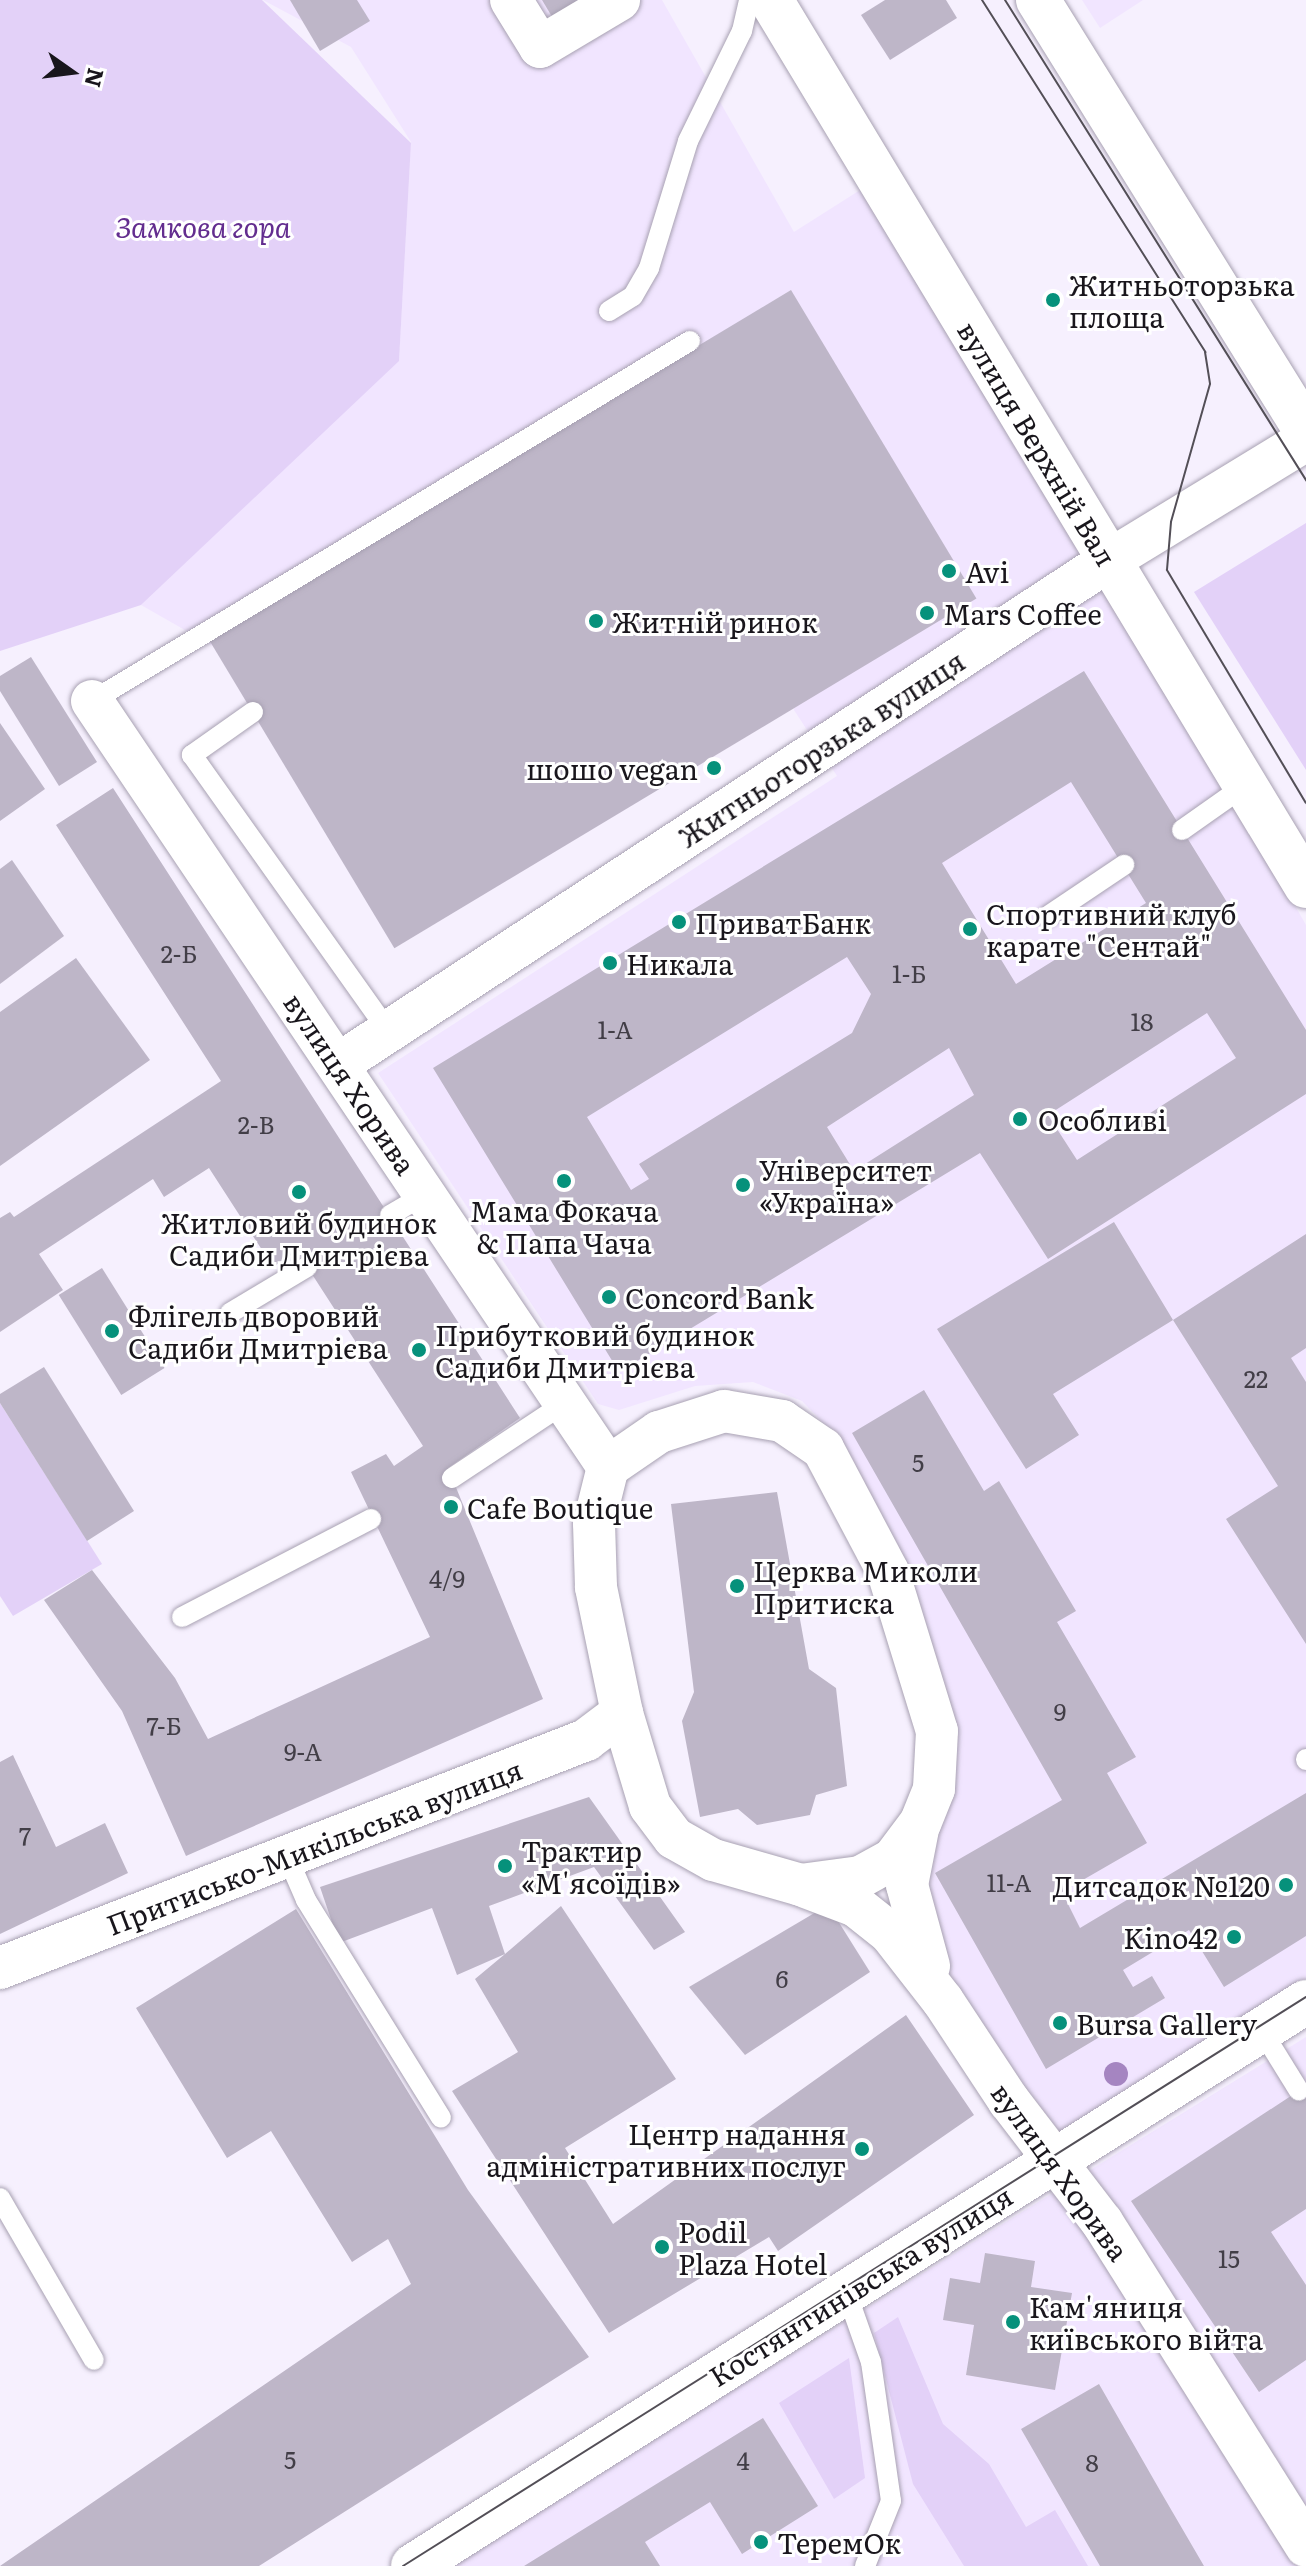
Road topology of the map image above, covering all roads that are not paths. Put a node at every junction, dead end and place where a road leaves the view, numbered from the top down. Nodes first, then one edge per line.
1 (511, 0) edge
2 (619, 0) edge
3 (749, 0) edge
4 (771, 0) edge
5 (1038, 0) edge
6 (609, 311) dead end
7 (690, 341) dead end
8 (1306, 431) edge
9 (1306, 440) edge
10 (1108, 561) junction
11 (92, 701) joint
12 (253, 712) dead end
13 (1243, 787) junction
14 (1182, 830) dead end
15 (1124, 865) dead end
16 (1306, 886) edge
17 (1048, 916) dead end
18 (387, 1029) junction
19 (340, 1063) junction
20 (426, 1194) junction
21 (390, 1215) dead end
22 (307, 1267) dead end
23 (230, 1313) dead end
24 (565, 1403) junction
25 (608, 1467) junction
26 (452, 1478) dead end
27 (371, 1519) dead end
28 (182, 1617) dead end
29 (622, 1713) junction
30 (920, 1823) junction
31 (287, 1856) junction
32 (801, 1885) junction
33 (0, 1968) edge
34 (943, 2001) junction
35 (1306, 2002) edge
36 (1262, 2031) junction
37 (1299, 2091) dead end
38 (441, 2118) dead end
39 (1053, 2163) junction
40 (0, 2198) edge
41 (847, 2294) junction
42 (94, 2360) dead end
43 (1306, 2546) edge
44 (870, 2565) edge
45 (413, 2566) edge

1 - 2 street
3 - 6 lane
4 - 10 main road, вулиця Верхній Вал
5 - 8 main road
7 - 11 lane
9 - 10 street, Житньоторзька вулиця
10 - 13 main road, вулиця Верхній Вал
10 - 18 street, Житньоторзька вулиця
11 - 19 street, вулиця Хорива
12 - 18 lane
13 - 14 lane
13 - 16 main road, вулиця Верхній Вал
15 - 17 lane
18 - 19 street, Житньоторзька вулиця
19 - 20 street, вулиця Хорива
20 - 21 lane
20 - 24 street, вулиця Хорива
22 - 23 lane
24 - 25 street, вулиця Хорива
24 - 26 lane
25 - 29 street, вулиця Хорива
25 - 30 street
27 - 28 lane
29 - 31 street, Притисько-Микільська вулиця
29 - 32 street, вулиця Хорива
30 - 32 street
30 - 34 street, вулиця Хорива
31 - 33 street, Притисько-Микільська вулиця
31 - 38 lane
32 - 34 street, вулиця Хорива
34 - 39 street, вулиця Хорива
35 - 36 main road, Костянтинівська вулиця
36 - 37 lane
36 - 39 main road, Костянтинівська вулиця
39 - 41 main road, Костянтинівська вулиця
39 - 43 street, вулиця Хорива
40 - 42 lane
41 - 44 lane
41 - 45 main road, Костянтинівська вулиця

